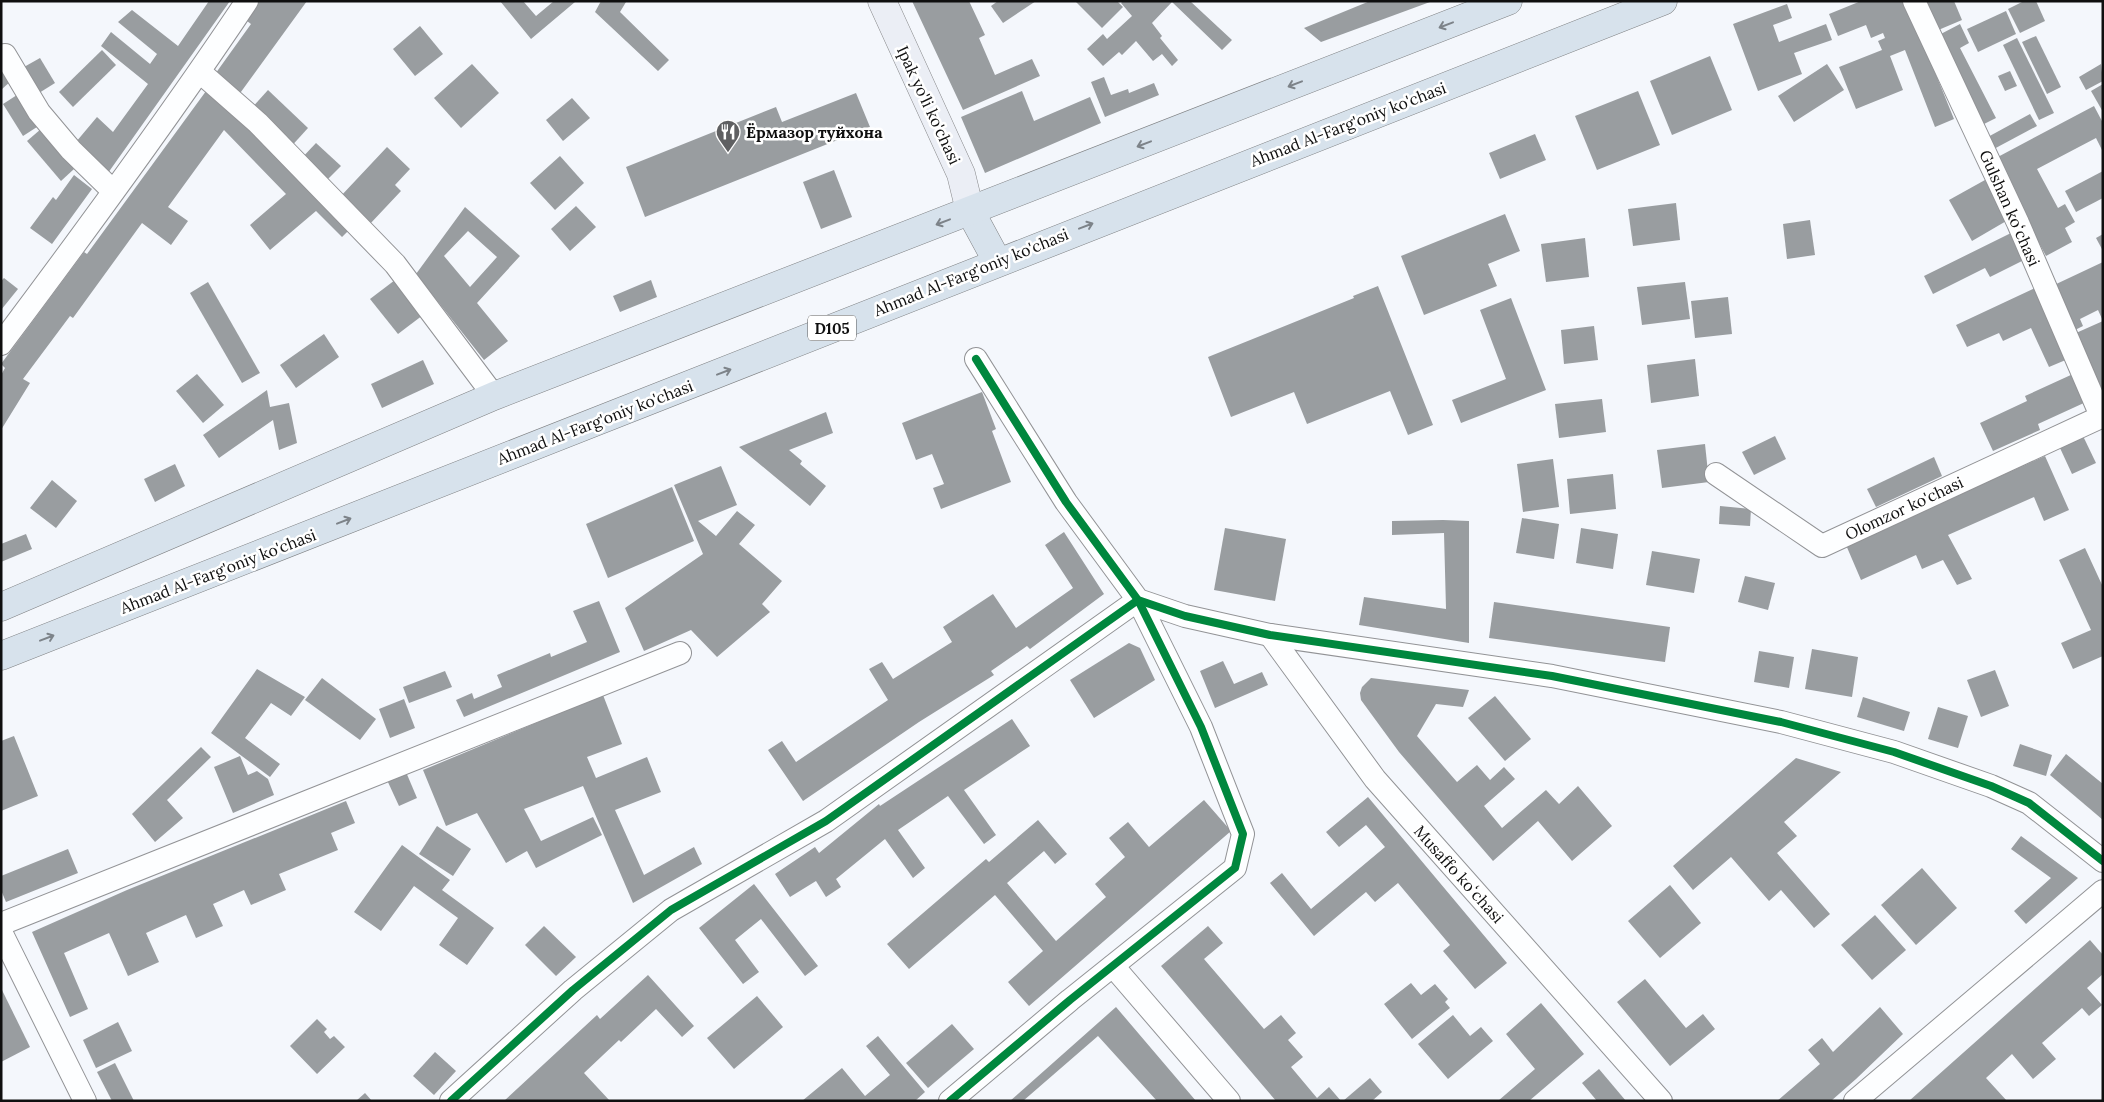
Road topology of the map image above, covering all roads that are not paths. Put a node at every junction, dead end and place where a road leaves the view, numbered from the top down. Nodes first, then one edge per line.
1 (247, 1) edge
2 (882, 1) edge
3 (1508, 1) edge
4 (1664, 1) edge
5 (1914, 1) edge
6 (1480, 7) edge
7 (5, 55) dead end
8 (200, 72) junction
9 (113, 191) junction
10 (970, 211) junction
11 (998, 261) junction
12 (1, 344) edge
13 (976, 358) dead end
14 (494, 396) junction
15 (2102, 416) edge
16 (1716, 474) dead end
17 (1138, 600) junction
18 (1, 607) edge
19 (1270, 635) junction
20 (680, 653) dead end
21 (1, 656) edge
22 (2103, 861) edge
23 (2103, 891) edge
24 (1, 924) edge
25 (1, 932) edge
26 (1113, 966) junction
27 (86, 1101) edge
28 (451, 1101) edge
29 (950, 1101) edge
30 (1229, 1101) edge
31 (1661, 1101) edge
32 (1856, 1101) edge

1 - 8 street
2 - 10 main road, Ipak yo'li ko'chasi
3 - 6 highway
11 -> 4 highway, Ahmad Al-Farg'oniy ko'chasi / D105
5 - 15 street, Gulshan koʻchasi
6 -> 10 highway
7 - 9 street
8 - 9 street
8 - 14 street
9 - 12 street
10 - 11 highway
10 -> 14 highway
21 -> 11 highway, Ahmad Al-Farg'oniy ko'chasi / D105
13 - 17 street
14 - 18 highway
15 - 16 street, Olomzor ko'chasi
17 - 19 street
17 - 26 street
17 - 28 street
19 - 22 street
19 - 31 street, Musaffo koʻchasi
20 - 24 street
23 - 32 street
25 - 27 street
26 - 29 street
26 - 30 street

